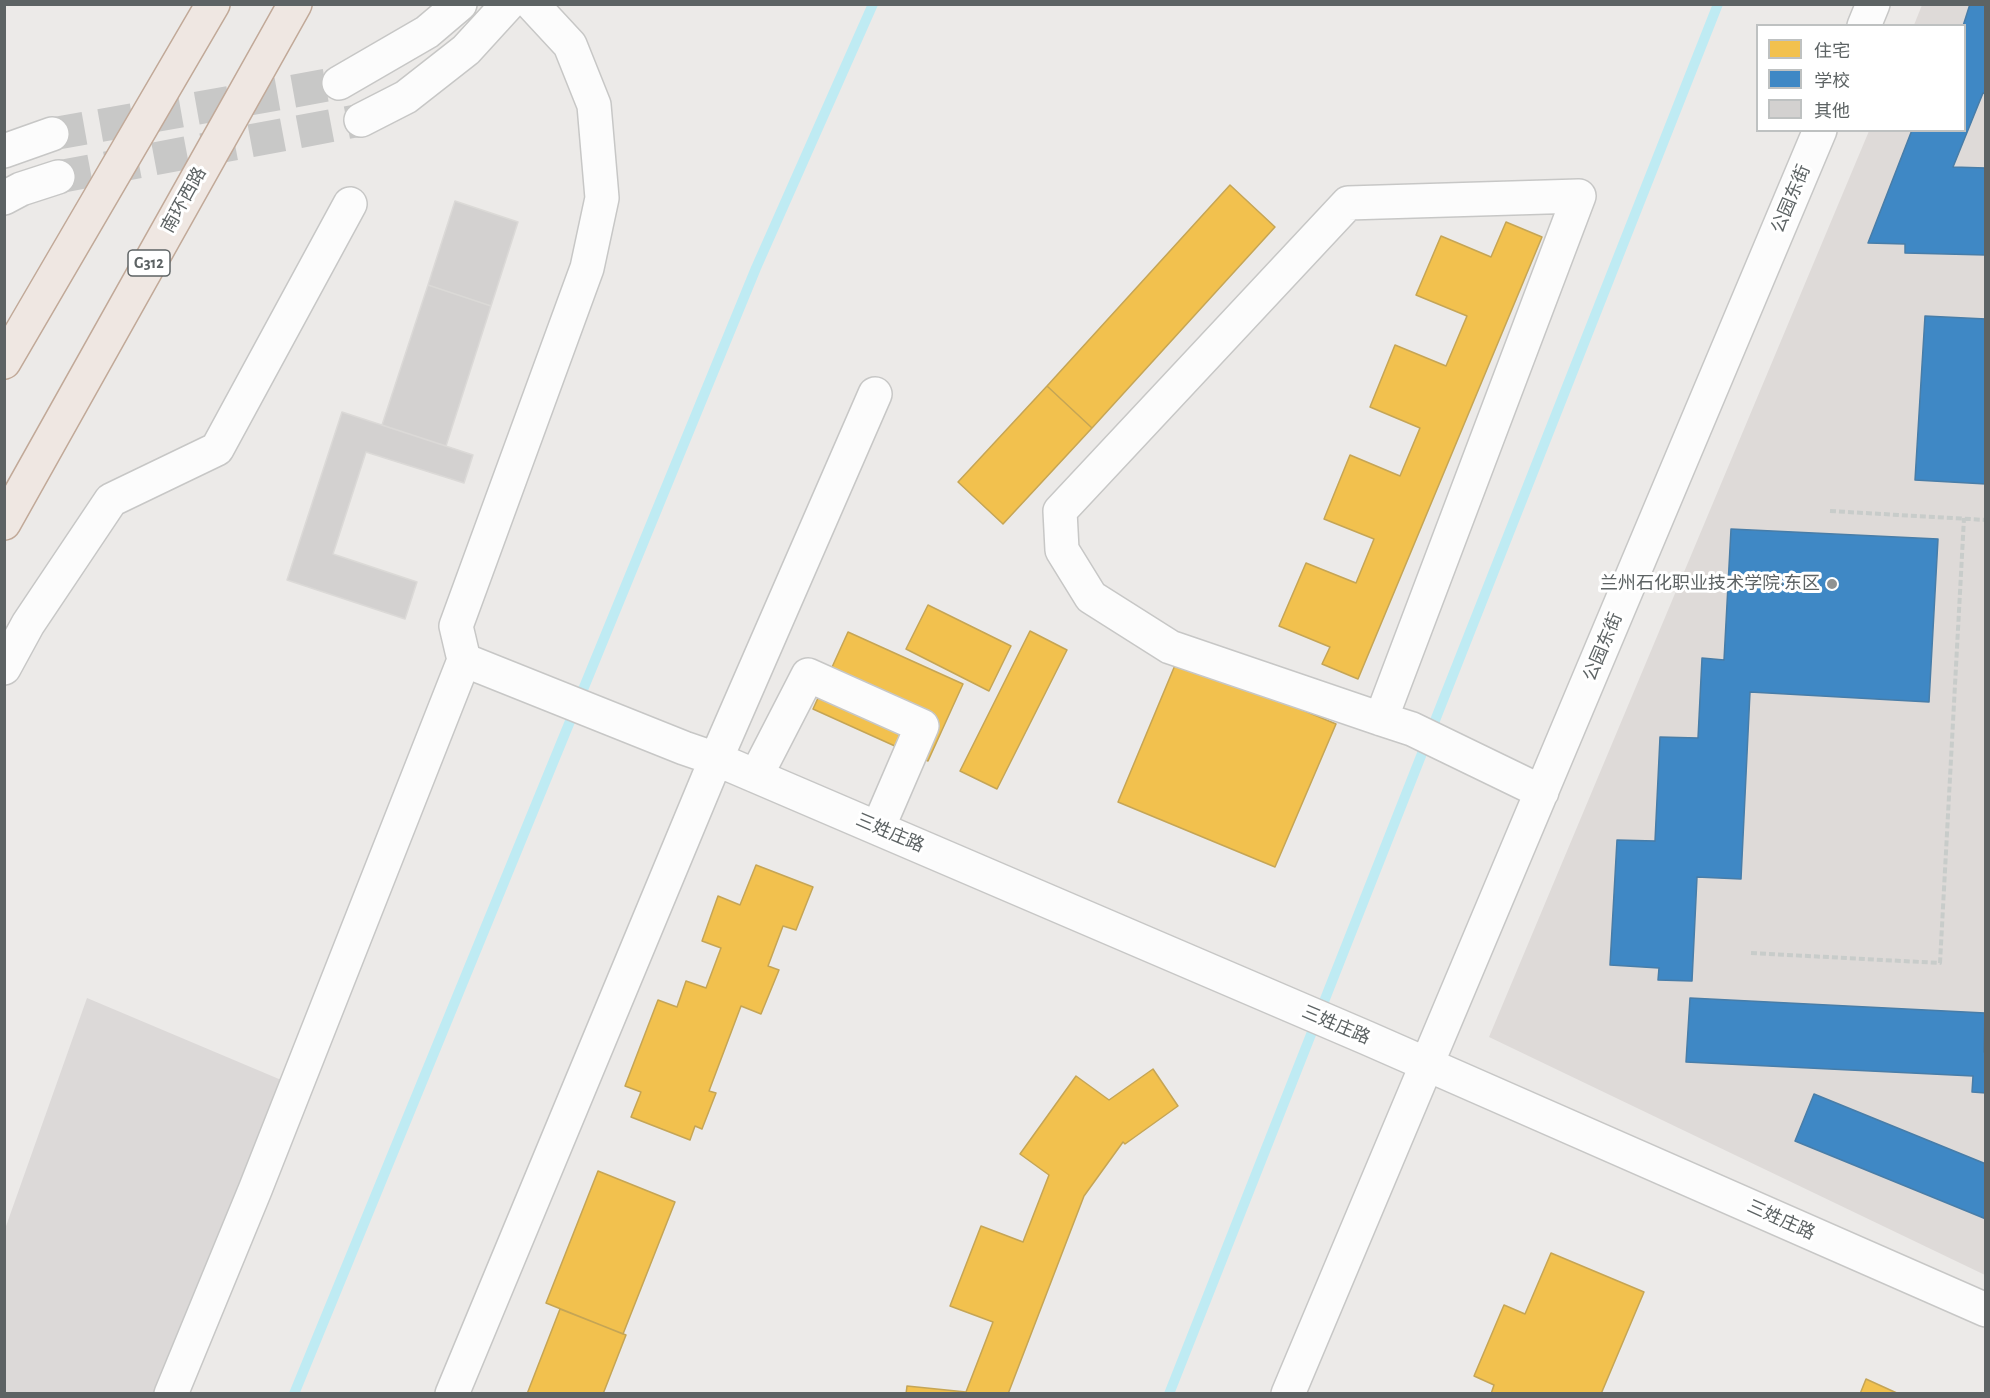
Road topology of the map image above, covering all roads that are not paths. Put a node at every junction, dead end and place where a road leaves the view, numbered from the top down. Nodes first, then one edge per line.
1 (213, 4) edge
2 (295, 4) edge
3 (460, 4) edge
4 (508, 4) edge
5 (532, 4) edge
6 (1873, 4) edge
7 (1865, 24) edge
8 (339, 83) tunnel mouth
9 (361, 120) tunnel mouth
10 (1819, 132) edge
11 (52, 134) tunnel mouth
12 (4, 151) edge
13 (58, 177) tunnel mouth
14 (4, 198) edge
15 (350, 204) dead end
16 (4, 362) edge
17 (875, 394) dead end
18 (4, 523) edge
19 (478, 665) junction
20 (4, 668) edge
21 (1382, 719) junction
22 (716, 759) junction
23 (756, 776) junction
24 (1542, 792) junction
25 (878, 828) junction
26 (1427, 1064) junction
27 (1986, 1310) edge
28 (171, 1394) edge
29 (452, 1394) edge
30 (1288, 1394) edge

1 - 16 highway
2 - 18 highway, 南环西路 / G312
3 - 8 street
4 - 9 street
5 - 19 street
6 - 7 street
10 - 24 street, 公园东街
11 - 12 street
13 - 14 street
15 - 20 street
17 - 22 street
19 - 22 street, 三姓庄路
19 - 28 street
21 - 21 street
21 - 24 street
22 - 23 street, 三姓庄路
22 - 29 street
23 - 25 street, 三姓庄路
23 - 25 street
24 - 26 street, 公园东街
25 - 26 street, 三姓庄路
26 - 27 street, 三姓庄路
26 - 30 street, 公园东街

